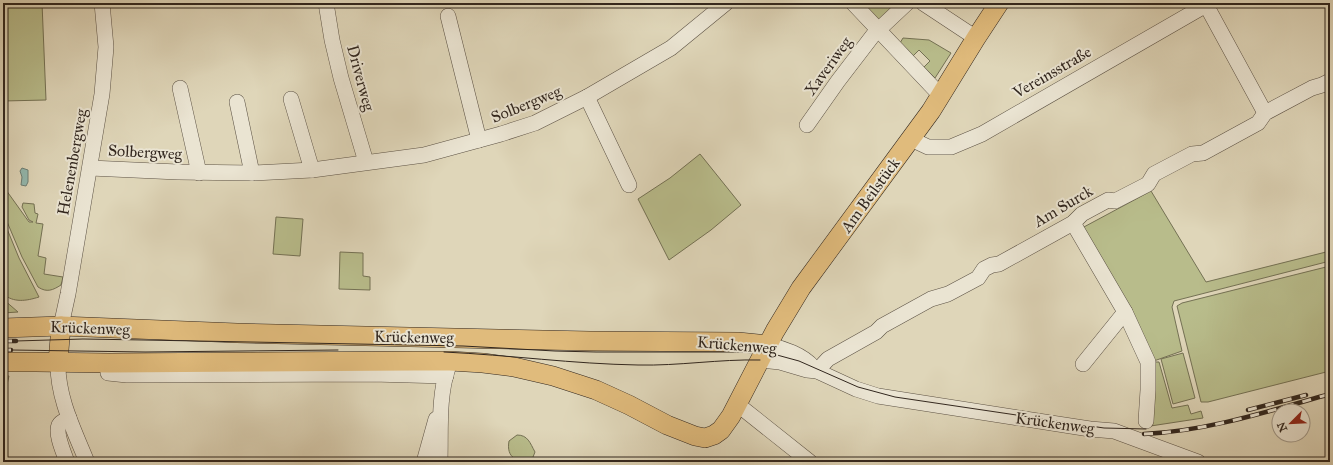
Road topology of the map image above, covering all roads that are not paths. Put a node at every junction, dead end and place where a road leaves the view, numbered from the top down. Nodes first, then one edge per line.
1 (102, 3) edge
2 (326, 3) edge
3 (726, 3) edge
4 (853, 3) edge
5 (907, 3) edge
6 (923, 3) edge
7 (999, 3) edge
8 (1205, 4) edge
9 (448, 16) dead end
10 (879, 29) junction
11 (976, 38) junction
12 (1330, 81) edge
13 (180, 88) dead end
14 (941, 96) junction
15 (587, 97) junction
16 (291, 99) dead end
17 (237, 102) dead end
18 (1265, 113) junction
19 (808, 125) dead end
20 (911, 139) junction
21 (479, 140) junction
22 (366, 162) junction
23 (90, 168) junction
24 (312, 170) junction
25 (199, 172) junction
26 (252, 173) junction
27 (629, 185) dead end
28 (1073, 223) junction
29 (1125, 312) junction
30 (61, 326) junction
31 (3, 328) edge
32 (764, 352) junction
33 (3, 362) edge
34 (58, 362) junction
35 (1083, 364) dead end
36 (448, 369) junction
37 (812, 371) junction
38 (442, 403) junction
39 (736, 404) junction
40 (69, 418) junction
41 (1146, 421) dead end
42 (67, 462) edge
43 (87, 462) edge
44 (424, 462) edge
45 (440, 462) edge
46 (810, 462) edge
47 (1198, 462) edge

1 - 23 street, Helenenbergweg
2 - 22 street, Driverweg
3 - 15 street, Solbergweg
4 - 10 street
5 - 10 street
6 - 11 street
7 - 11 main road, Am Beilstück
8 - 18 street
8 - 20 street, Vereinsstraße
9 - 21 street
10 - 14 street
10 - 19 street, Xaveriweg
11 - 14 main road, Am Beilstück
12 - 18 street, Am Surck
13 - 25 street, Solbergweg
14 - 20 main road, Am Beilstück
15 - 21 street, Solbergweg
15 - 27 street
16 - 24 street
17 - 26 street
18 - 28 street, Am Surck
20 - 32 main road, Am Beilstück
21 - 22 street, Solbergweg
22 - 24 street, Solbergweg
23 - 25 street, Solbergweg
23 - 30 street, Helenenbergweg
24 - 26 street, Solbergweg
25 - 26 street, Solbergweg
28 - 29 street
28 - 37 street, Am Surck
29 - 35 street
29 - 41 street
30 - 31 main road, Krückenweg
30 - 32 main road, Krückenweg
30 - 34 main road
32 - 37 street, Krückenweg
32 - 39 main road, Krückenweg
33 - 34 main road, Krückenweg
34 - 36 main road, Krückenweg
34 - 40 street
36 - 38 street
36 - 39 main road, Krückenweg
37 - 47 street, Krückenweg
38 - 44 street
38 - 45 street
39 - 46 street
40 - 42 street
40 - 43 street

